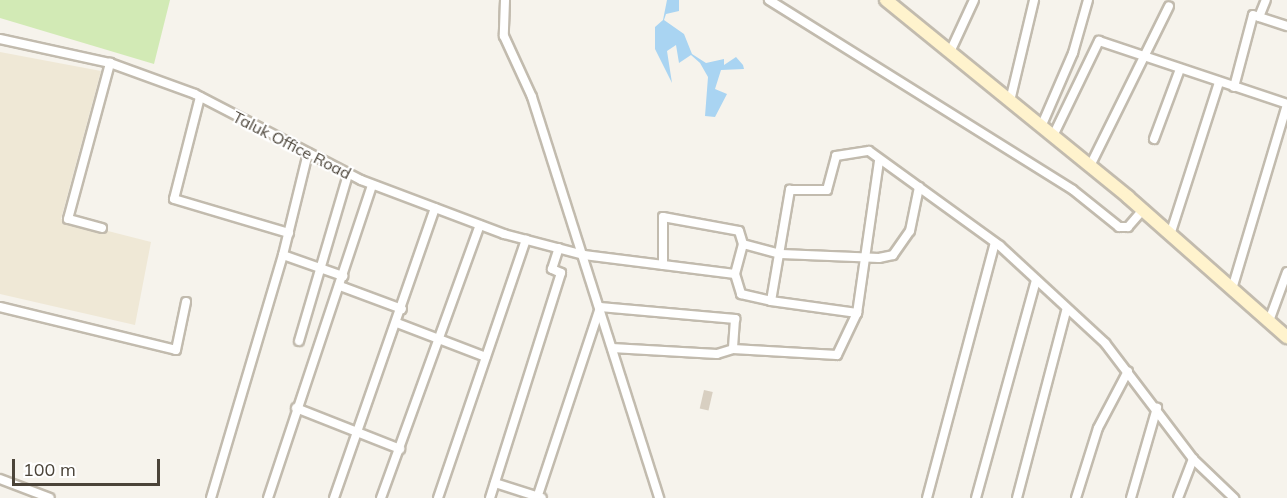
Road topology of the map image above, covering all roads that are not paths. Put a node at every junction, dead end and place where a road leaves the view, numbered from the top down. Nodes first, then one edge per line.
1 (505, 0) edge
2 (769, 0) edge
3 (886, 0) edge
4 (974, 0) edge
5 (1034, 0) edge
6 (1088, 0) edge
7 (1266, 0) edge
8 (1169, 6) dead end
9 (1259, 17) junction
10 (1287, 26) edge
11 (0, 39) edge
12 (950, 52) junction
13 (1145, 57) junction
14 (110, 63) junction
15 (1180, 69) junction
16 (1219, 82) junction
17 (1234, 87) junction
18 (200, 97) junction
19 (1010, 101) junction
20 (1287, 104) edge
21 (1041, 127) junction
22 (1053, 136) junction
23 (1154, 139) dead end
24 (309, 153) junction
25 (879, 161) junction
26 (1090, 166) junction
27 (348, 174) junction
28 (372, 185) junction
29 (919, 187) junction
30 (435, 208) junction
31 (1143, 210) junction
32 (480, 225) junction
33 (102, 228) dead end
34 (289, 233) junction
35 (1170, 235) junction
36 (526, 240) junction
37 (995, 243) junction
38 (743, 244) junction
39 (559, 248) junction
40 (782, 254) junction
41 (283, 255) junction
42 (584, 255) junction
43 (863, 259) junction
44 (663, 265) junction
45 (321, 268) junction
46 (1287, 272) edge
47 (735, 274) junction
48 (343, 276) junction
49 (1036, 280) junction
50 (339, 286) junction
51 (1232, 289) junction
52 (771, 301) junction
53 (186, 302) dead end
54 (0, 307) edge
55 (600, 307) junction
56 (1067, 308) junction
57 (402, 309) junction
58 (857, 313) junction
59 (1269, 321) junction
60 (397, 323) junction
61 (1287, 337) edge
62 (299, 340) dead end
63 (441, 340) junction
64 (612, 348) junction
65 (733, 349) junction
66 (486, 357) junction
67 (1128, 371) junction
68 (297, 408) junction
69 (1157, 408) junction
70 (361, 432) junction
71 (400, 449) junction
72 (1193, 459) junction
73 (0, 479) edge
74 (495, 483) junction
75 (50, 498) edge
76 (211, 498) edge
77 (268, 498) edge
78 (334, 498) edge
79 (381, 498) edge
80 (438, 498) edge
81 (490, 498) edge
82 (539, 498) edge
83 (659, 498) edge
84 (927, 498) edge
85 (976, 498) edge
86 (1017, 498) edge
87 (1076, 498) edge
88 (1131, 498) edge
89 (1178, 498) edge
90 (1234, 498) edge

1 - 42 street
2 - 31 street
3 - 12 main road
4 - 12 street
5 - 19 street
6 - 21 street
7 - 9 street
8 - 13 street
9 - 10 street
9 - 17 street
11 - 14 street, Taluk Office Road
12 - 19 main road
13 - 15 street
13 - 22 street
13 - 26 street
14 - 18 street, Taluk Office Road
14 - 33 street
15 - 16 street
15 - 23 street
16 - 17 street
16 - 35 street
17 - 20 street
18 - 24 street, Taluk Office Road
18 - 34 street
19 - 21 main road
20 - 51 street
21 - 22 main road
22 - 26 main road
24 - 27 street, Taluk Office Road
24 - 34 street
25 - 29 street
25 - 40 street
25 - 43 street
26 - 31 main road
27 - 28 street, Taluk Office Road
27 - 45 street
28 - 30 street, Taluk Office Road
28 - 48 street
29 - 37 street
29 - 43 street
30 - 32 street, Taluk Office Road
30 - 57 street
31 - 35 main road
32 - 36 street, Taluk Office Road
32 - 63 street
34 - 41 street
35 - 51 main road
36 - 39 street, Taluk Office Road
36 - 66 street
37 - 49 street
37 - 84 street
38 - 40 street
38 - 44 street
38 - 47 street
39 - 42 street, Taluk Office Road
39 - 74 street
40 - 43 street
40 - 52 street
41 - 45 street
41 - 76 street
42 - 44 street, Taluk Office Road
42 - 55 street
43 - 58 street
44 - 47 street, Taluk Office Road
45 - 48 street
45 - 62 street
46 - 59 street
47 - 52 street
48 - 50 street
49 - 56 street
49 - 85 street
50 - 57 street
50 - 68 street
51 - 59 main road
52 - 58 street
53 - 54 street
55 - 64 street
55 - 65 street
55 - 82 street
56 - 67 street
56 - 86 street
57 - 60 street
58 - 65 street
59 - 61 main road
60 - 63 street
60 - 70 street
63 - 66 street
63 - 71 street
64 - 65 street
64 - 83 street
66 - 80 street
67 - 69 street
67 - 87 street
68 - 70 street
68 - 77 street
69 - 72 street
69 - 88 street
70 - 71 street
70 - 78 street
71 - 79 street
72 - 89 street
72 - 90 street
73 - 75 street
74 - 81 street
74 - 82 street

